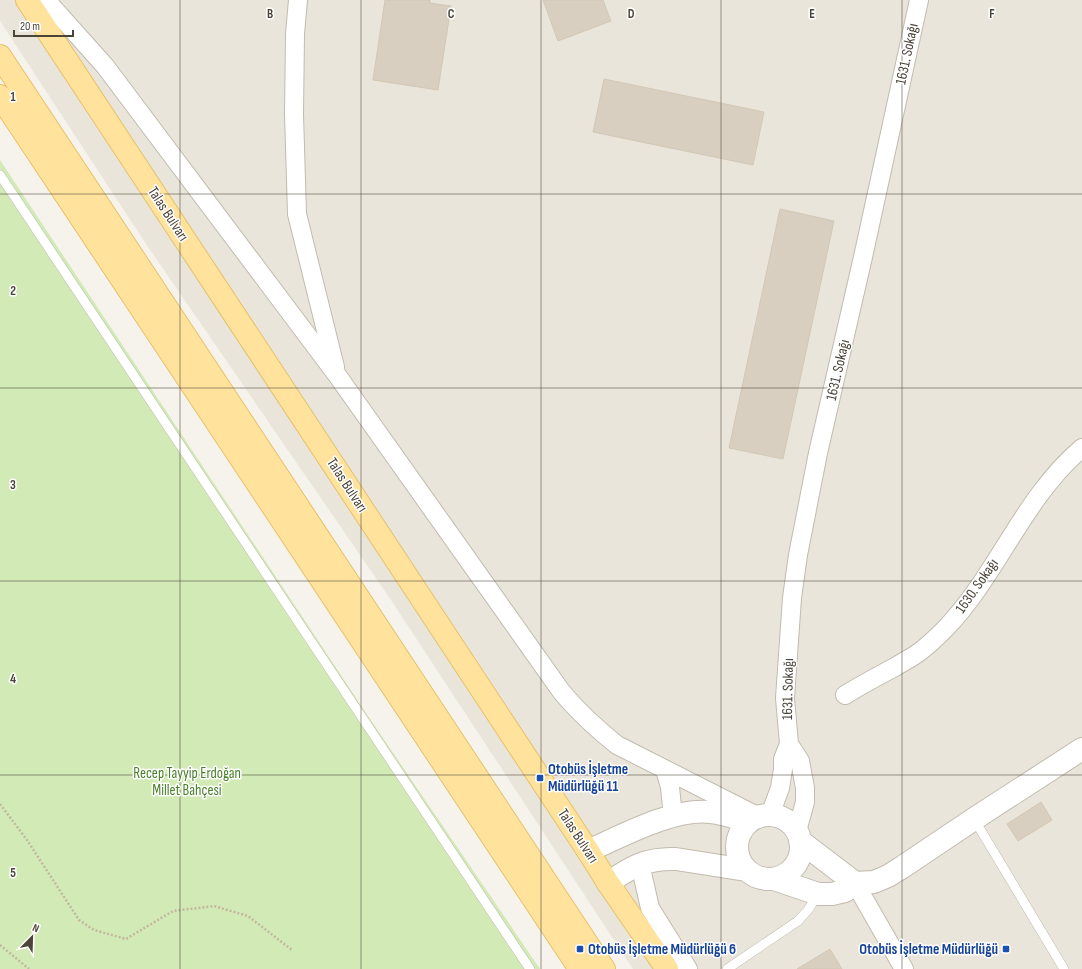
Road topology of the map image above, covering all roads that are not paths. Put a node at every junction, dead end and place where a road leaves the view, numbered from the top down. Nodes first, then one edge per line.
1 (27, 0) edge
2 (46, 0) edge
3 (298, 0) edge
4 (918, 0) edge
5 (0, 56) edge
6 (0, 96) edge
7 (0, 175) edge
8 (337, 376) junction
9 (1082, 448) edge
10 (845, 695) dead end
11 (789, 744) junction
12 (1082, 749) edge
13 (665, 770) junction
14 (673, 817) junction
15 (759, 818) junction
16 (974, 819) junction
17 (799, 836) junction
18 (588, 851) junction
19 (640, 864) junction
20 (746, 870) junction
21 (774, 879) junction
22 (608, 883) junction
23 (855, 883) junction
24 (818, 894) junction
25 (530, 969) edge
26 (580, 969) edge
27 (604, 969) edge
28 (667, 969) edge
29 (688, 969) edge
30 (727, 969) edge
31 (904, 969) edge
32 (1064, 969) edge

1 - 18 main road, Talas Bulvarı
2 - 8 street
3 - 8 street
4 - 11 street, 1631. Sokağı
5 - 27 main road
6 - 26 main road
7 - 25 lane
8 - 13 street
9 - 10 street, 1630. Sokağı
11 - 15 street, 1631. Sokağı
11 - 17 street, 1631. Sokağı
12 - 16 street
13 - 14 street
13 - 15 street
14 - 15 street
14 - 18 street
15 - 17 street
15 - 20 street
16 - 23 street
16 - 32 lane
17 - 21 street
17 - 23 street
18 - 22 main road, Talas Bulvarı
19 - 20 street
19 - 22 street
19 - 29 street
20 - 21 street
21 - 24 street
22 - 28 main road, Talas Bulvarı
23 - 24 street
23 - 31 street
24 - 30 lane

